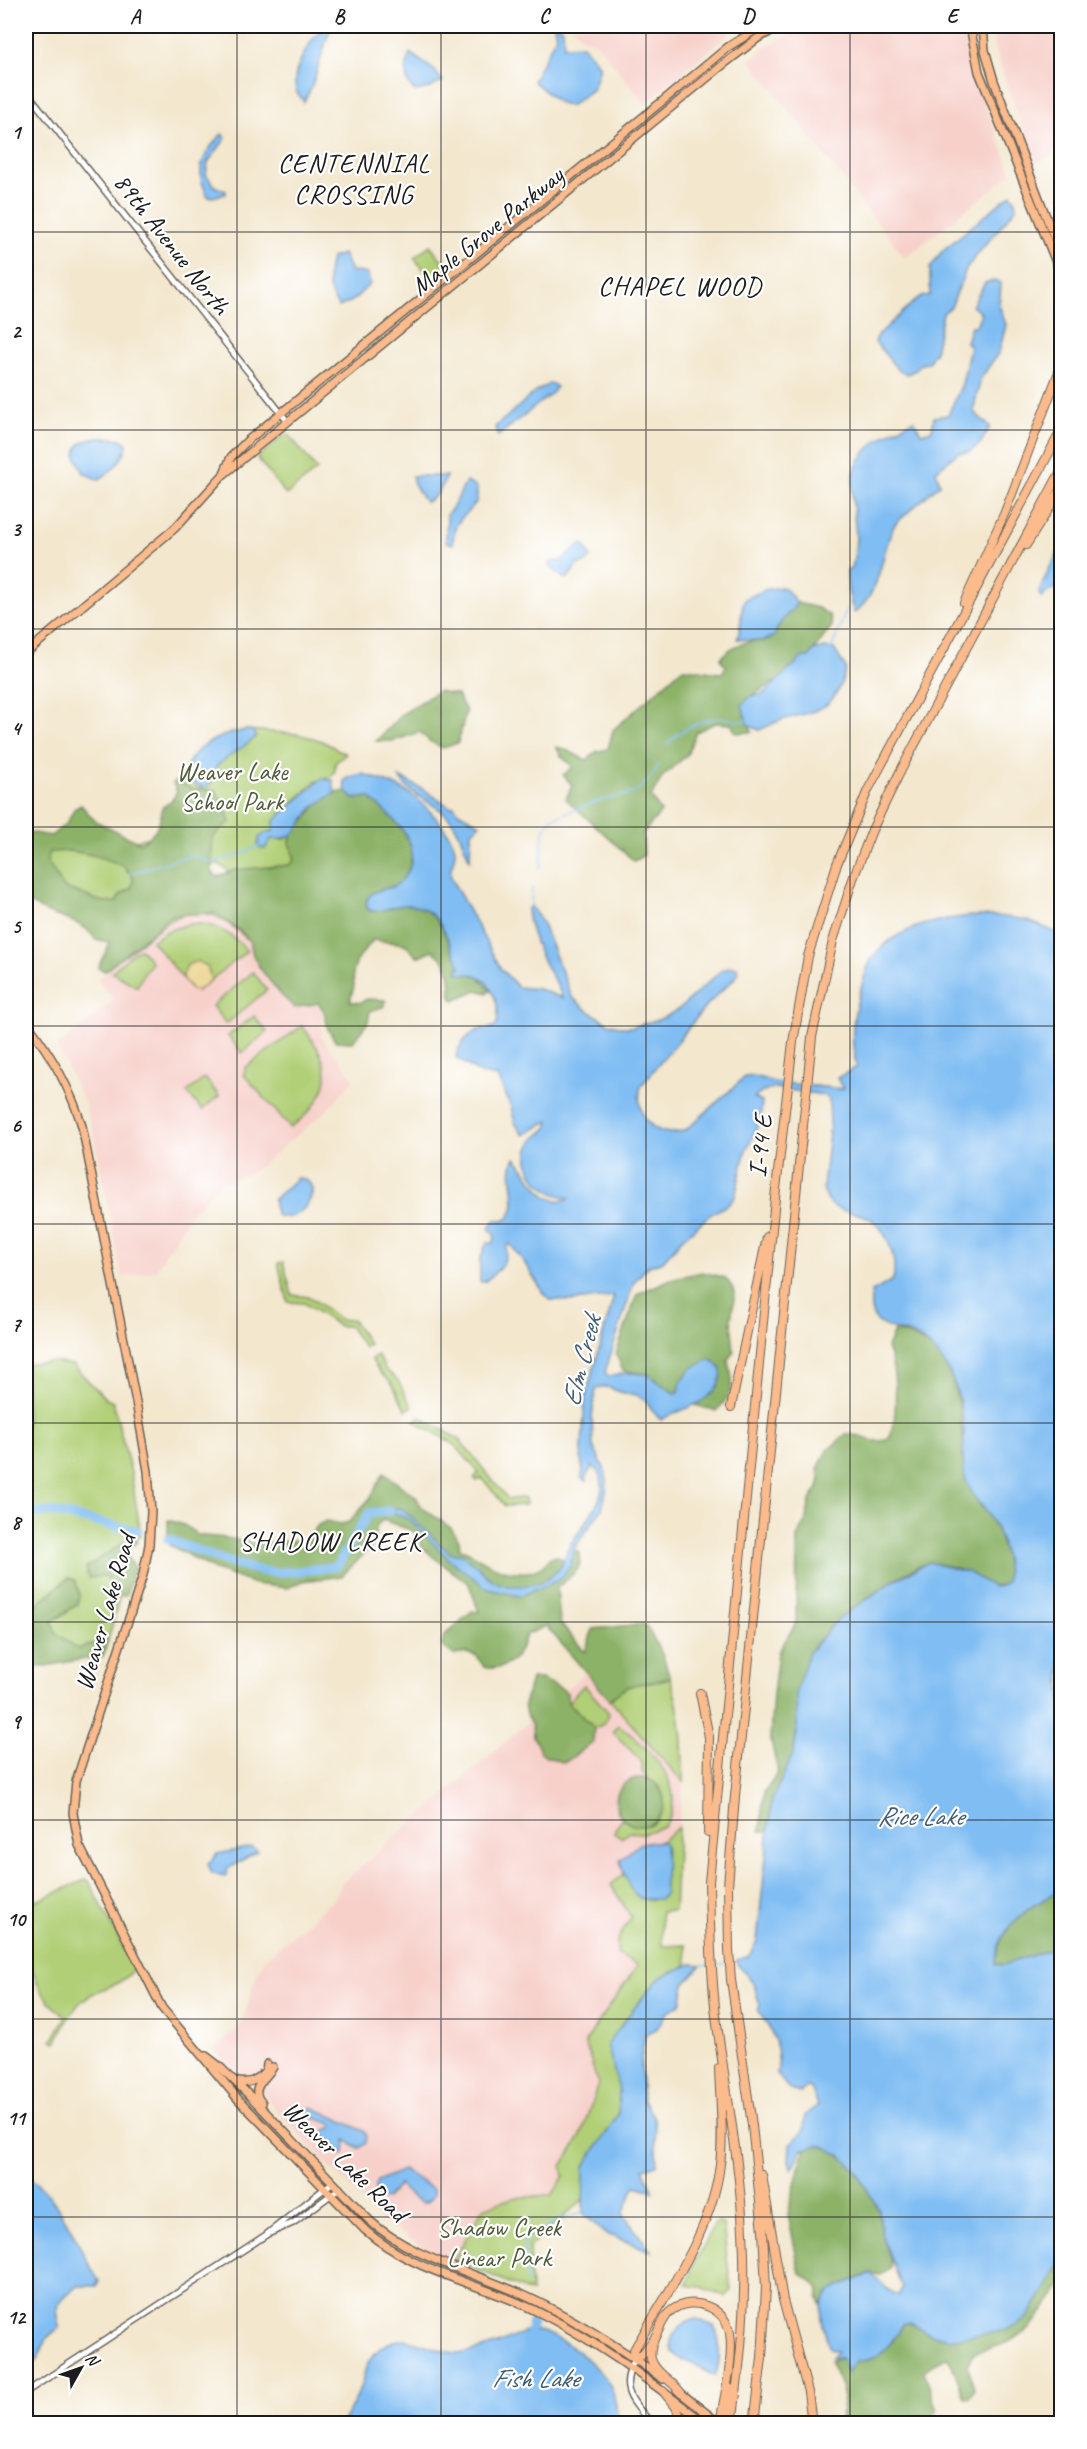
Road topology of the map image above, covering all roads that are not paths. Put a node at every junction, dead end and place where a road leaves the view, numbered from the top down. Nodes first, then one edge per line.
1 (762, 26) edge
2 (781, 26) edge
3 (970, 26) edge
4 (985, 26) edge
5 (26, 91) edge
6 (1062, 258) edge
7 (1062, 277) edge
8 (1062, 364) edge
9 (281, 414) junction
10 (288, 422) junction
11 (1062, 429) edge
12 (1062, 469) edge
13 (223, 475) junction
14 (1062, 488) edge
15 (1006, 574) junction
16 (954, 630) junction
17 (26, 653) edge
18 (26, 1022) edge
19 (775, 1198) junction
20 (731, 1407) dead end
21 (700, 1693) dead end
22 (708, 1882) junction
23 (717, 2022) junction
24 (200, 2053) junction
25 (234, 2080) junction
26 (275, 2122) junction
27 (752, 2125) junction
28 (333, 2182) junction
29 (340, 2188) junction
30 (327, 2191) junction
31 (667, 2314) junction
32 (654, 2339) junction
33 (635, 2359) junction
34 (630, 2368) junction
35 (663, 2391) junction
36 (26, 2392) edge
37 (681, 2392) junction
38 (1062, 2420) edge
39 (652, 2424) edge
40 (683, 2424) edge
41 (706, 2424) edge
42 (720, 2424) edge
43 (726, 2424) edge
44 (732, 2424) edge
45 (754, 2424) edge
46 (812, 2424) edge
47 (1054, 2424) edge

1 - 9 main road, Maple Grove Parkway
2 - 10 main road, Maple Grove Parkway
3 - 7 main road
4 - 6 main road
5 - 9 street, 89th Avenue North
8 - 16 highway
9 - 10 street, 89th Avenue North
9 - 13 main road, Maple Grove Parkway
10 - 13 main road, Maple Grove Parkway
11 - 16 highway
12 - 15 highway
13 - 17 main road, Maple Grove Parkway
14 - 15 highway
15 - 27 highway
16 - 19 highway, I-94 E
18 - 24 main road, Weaver Lake Road
19 - 20 highway
19 - 22 highway
21 - 22 highway
22 - 23 highway
23 - 33 highway
23 - 44 highway
24 - 25 main road, Weaver Lake Road
24 - 30 main road, Weaver Lake Road
25 - 26 main road, Weaver Lake Road
25 - 26 main road
26 - 28 main road, Weaver Lake Road
27 - 45 highway
27 - 46 highway
28 - 29 main road, Weaver Lake Road
28 - 30 street
29 - 30 street
29 - 33 main road, Weaver Lake Road
30 - 34 main road, Weaver Lake Road
30 - 36 street
31 - 32 highway
31 - 42 highway
31 - 43 highway
32 - 33 highway
32 - 37 highway
33 - 34 street
33 - 37 main road, Weaver Lake Road
34 - 35 main road, Weaver Lake Road
34 - 39 street
35 - 40 highway
35 - 41 main road, Weaver Lake Road
37 - 42 main road, Weaver Lake Road
38 - 47 street

